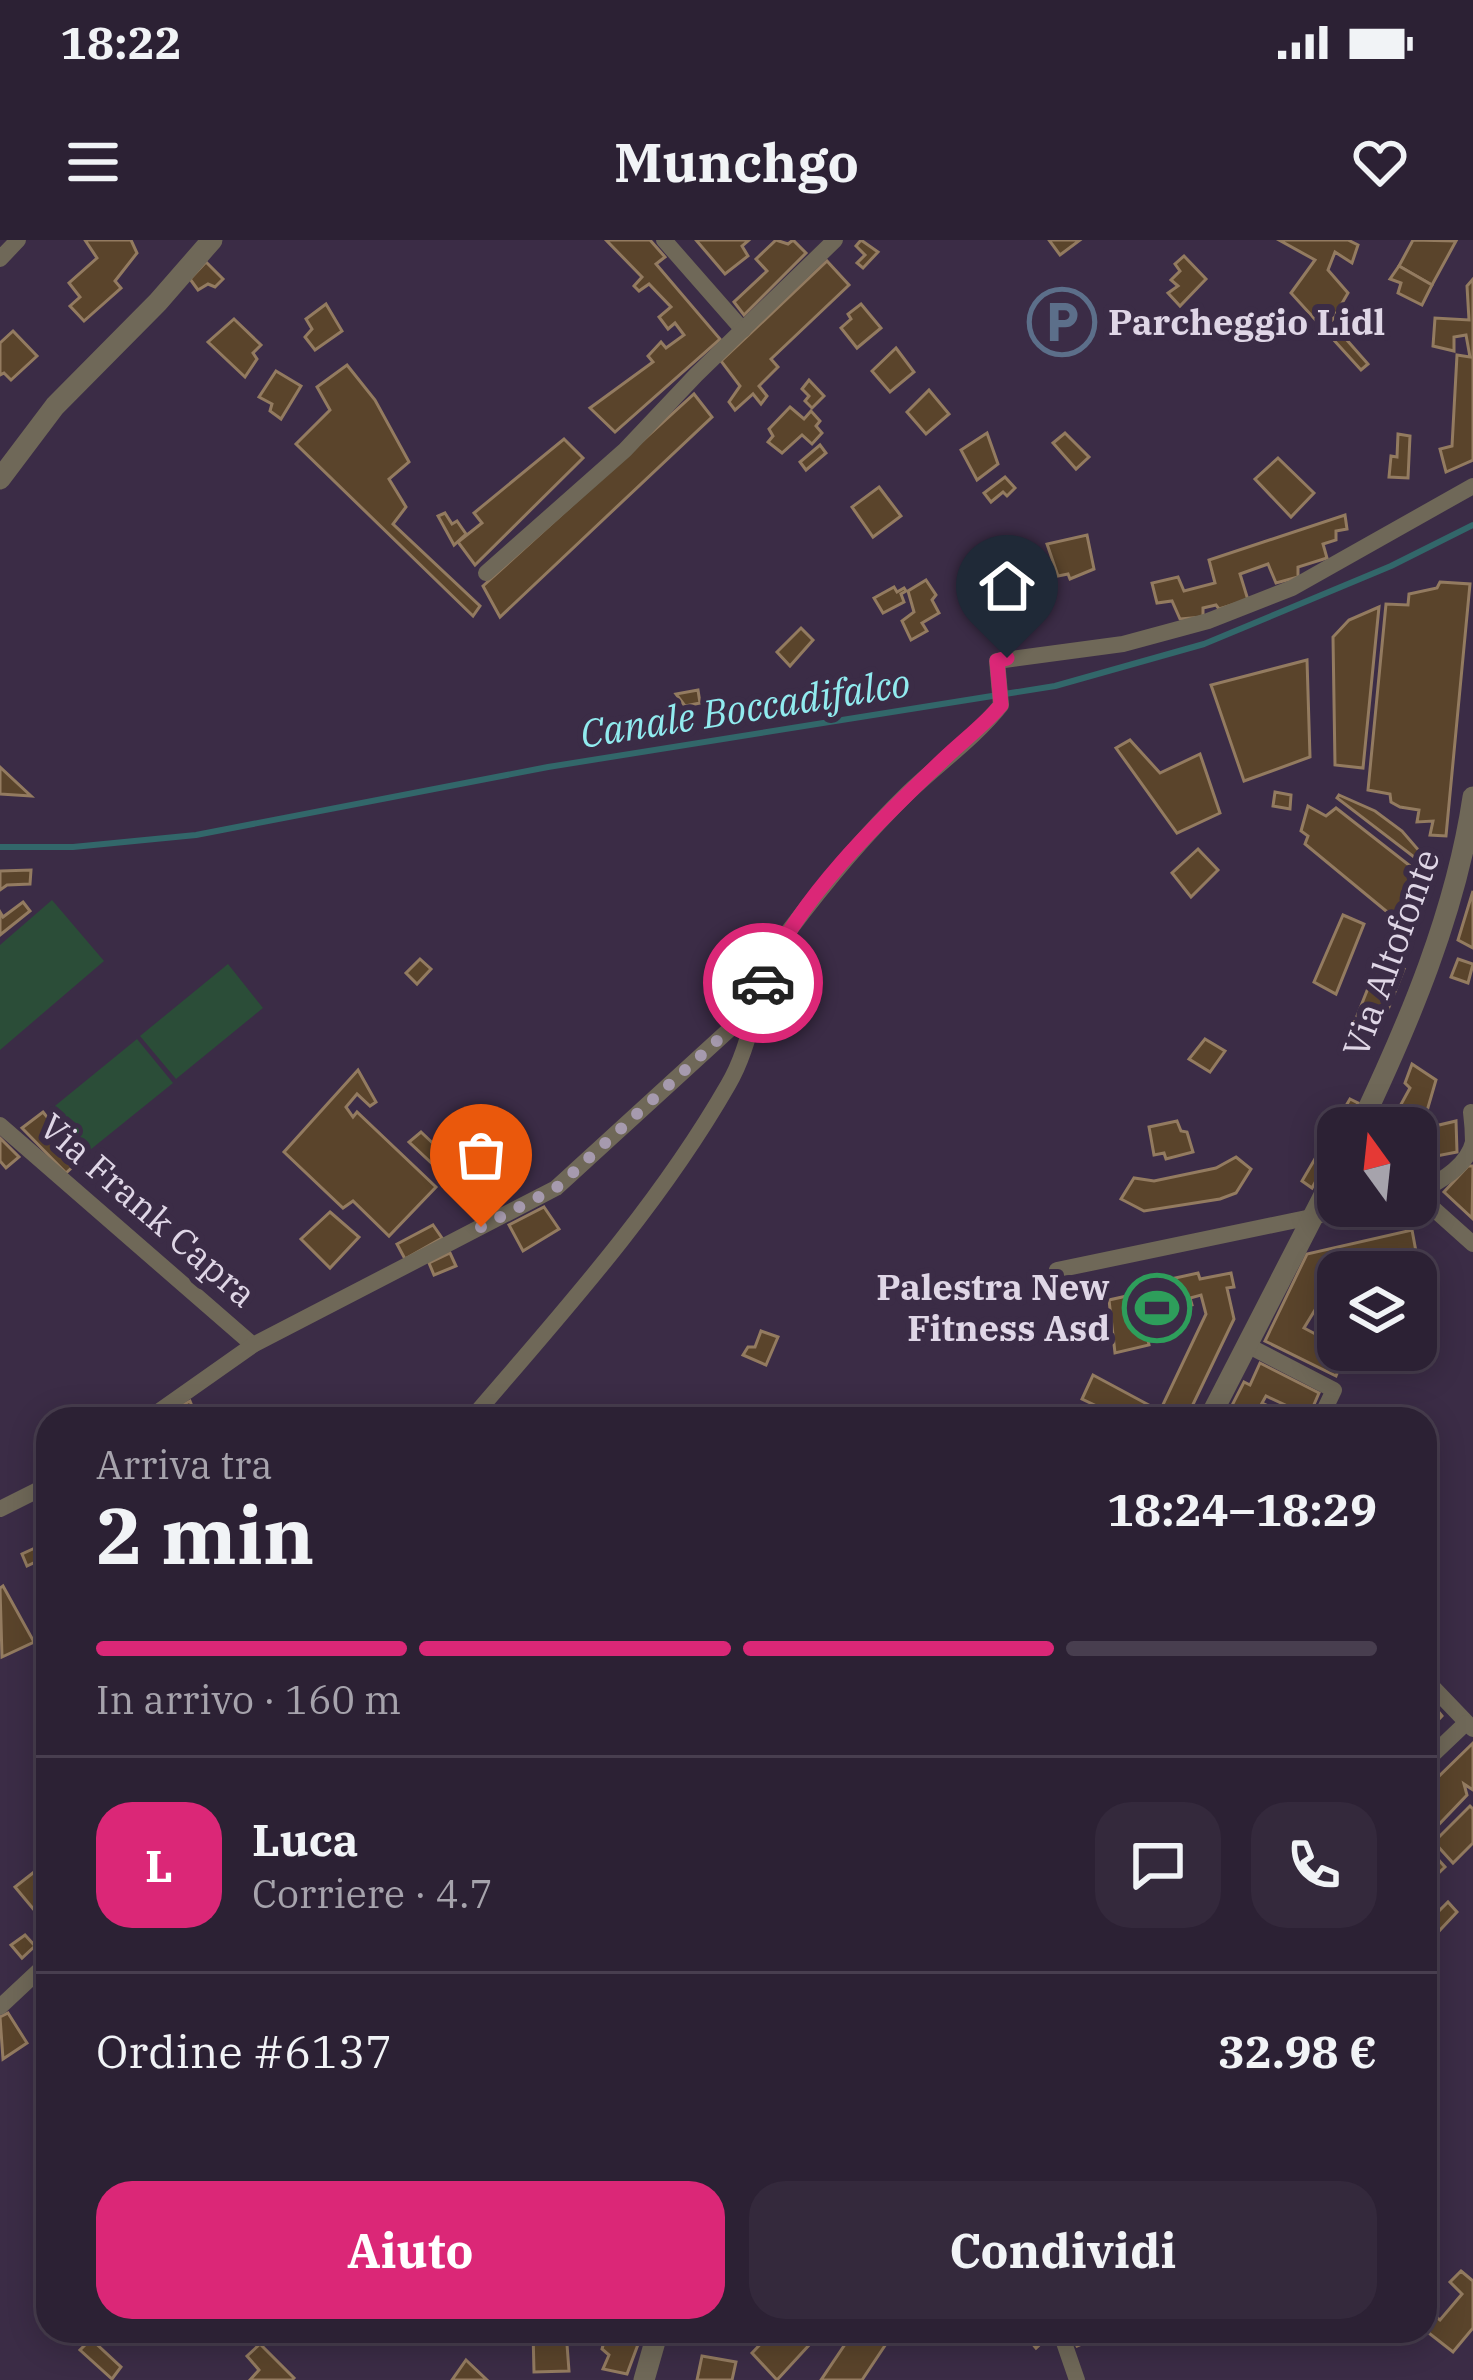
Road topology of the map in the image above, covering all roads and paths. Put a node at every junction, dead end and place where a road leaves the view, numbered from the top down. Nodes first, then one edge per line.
1 (18, 240) edge
2 (212, 240) edge
3 (664, 240) edge
4 (835, 240) edge
5 (0, 258) edge
6 (743, 330) junction
7 (0, 479) edge
8 (1473, 486) edge
9 (486, 573) dead end
10 (1473, 797) edge
11 (755, 1006) junction
12 (1369, 1107) edge
13 (1472, 1112) edge
14 (0, 1124) edge
15 (1437, 1184) edge
16 (1317, 1208) edge
17 (1437, 1212) edge
18 (1317, 1218) edge
19 (1311, 1219) junction
20 (1473, 1244) edge
21 (1058, 1270) dead end
22 (253, 1345) junction
23 (1246, 1345) junction
24 (165, 1407) edge
25 (481, 1407) edge
26 (1215, 1407) edge
27 (1326, 1407) edge
28 (36, 1490) edge
29 (0, 1509) edge
30 (1437, 1692) edge
31 (1469, 1726) edge
32 (1437, 1752) edge
33 (36, 1973) edge
34 (0, 2007) edge
35 (655, 2343) edge
36 (1064, 2343) edge
37 (644, 2380) edge
38 (1077, 2380) edge

1 - 5 street
2 - 7 street
3 - 6 street
4 - 6 street
6 - 9 street
8 - 11 street
10 - 12 street, Via Altofonte
11 - 22 street
11 - 25 street
13 - 15 street
14 - 22 street, Via Frank Capra
16 - 19 street
17 - 20 street
18 - 19 street
19 - 21 street
19 - 23 street
22 - 24 street
23 - 26 street
23 - 27 street
28 - 29 street
30 - 31 street
31 - 32 street
33 - 34 street
35 - 37 street
36 - 38 street

